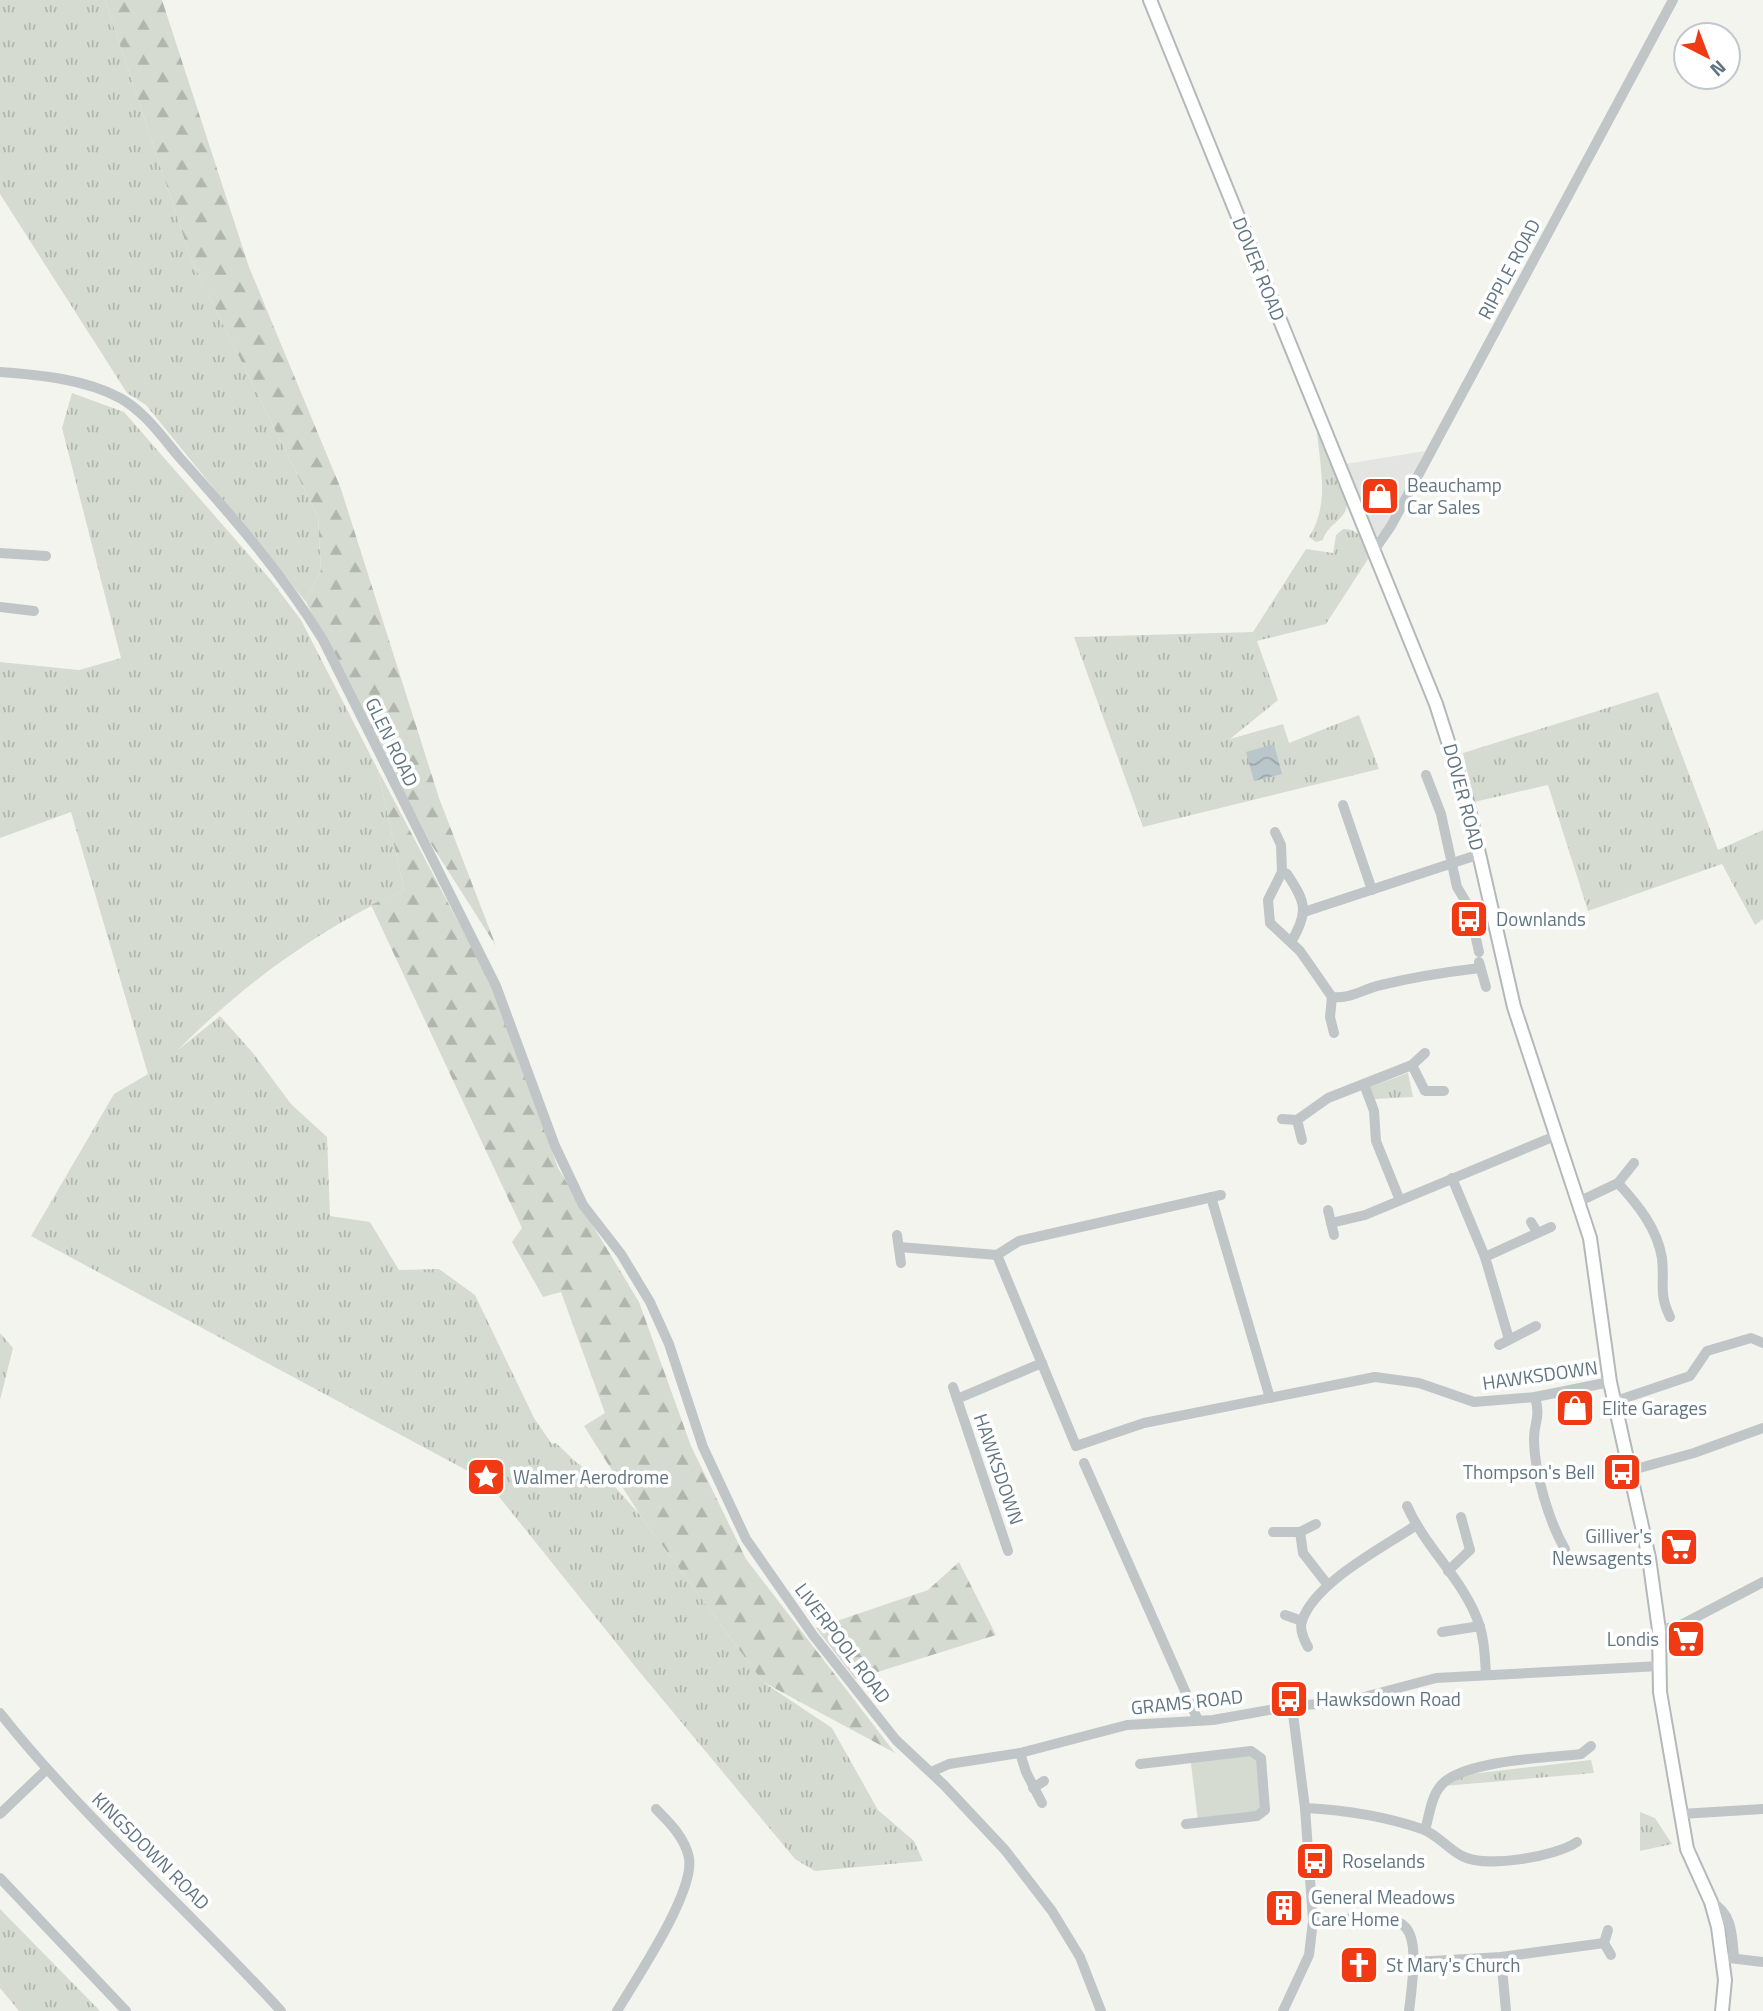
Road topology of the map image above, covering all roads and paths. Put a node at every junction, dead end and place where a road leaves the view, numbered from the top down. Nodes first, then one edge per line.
1 (1150, 0) edge
2 (1673, 0) edge
3 (0, 372) edge
4 (1373, 552) junction
5 (0, 553) edge
6 (46, 556) dead end
7 (0, 607) edge
8 (34, 611) dead end
9 (1426, 775) dead end
10 (1343, 805) dead end
11 (1275, 832) dead end
12 (1480, 854) junction
13 (1453, 863) junction
14 (1282, 872) junction
15 (1372, 890) junction
16 (1304, 912) junction
17 (1291, 942) junction
18 (1479, 959) junction
19 (1486, 987) dead end
20 (1332, 997) junction
21 (1334, 1034) dead end
22 (1425, 1053) dead end
23 (1412, 1065) junction
24 (1364, 1084) junction
25 (1444, 1091) dead end
26 (1282, 1119) dead end
27 (1297, 1120) junction
28 (1555, 1136) junction
29 (1302, 1140) dead end
30 (1634, 1163) dead end
31 (1452, 1178) junction
32 (1618, 1183) junction
33 (1399, 1198) junction
34 (1578, 1202) junction
35 (1328, 1210) dead end
36 (1531, 1222) dead end
37 (1331, 1223) junction
38 (1551, 1227) dead end
39 (1537, 1232) junction
40 (897, 1235) dead end
41 (1334, 1236) dead end
42 (899, 1247) junction
43 (621, 1254) joint
44 (998, 1255) junction
45 (1485, 1257) junction
46 (901, 1263) dead end
47 (1670, 1317) dead end
48 (1536, 1326) dead end
49 (1763, 1343) edge
50 (1042, 1363) junction
51 (1690, 1376) junction
52 (1610, 1382) junction
53 (953, 1387) dead end
54 (1693, 1389) dead end
55 (1535, 1397) junction
56 (1270, 1398) junction
57 (957, 1399) junction
58 (1616, 1401) junction
59 (1763, 1428) edge
60 (1084, 1463) dead end
61 (1632, 1470) junction
62 (1407, 1506) dead end
63 (1461, 1517) dead end
64 (1316, 1524) dead end
65 (1415, 1526) junction
66 (1273, 1532) dead end
67 (1300, 1532) junction
68 (1564, 1549) dead end
69 (1470, 1550) junction
70 (1008, 1551) dead end
71 (1483, 1554) dead end
72 (1448, 1571) junction
73 (1763, 1582) edge
74 (1327, 1584) junction
75 (1286, 1615) dead end
76 (1302, 1621) junction
77 (1480, 1626) junction
78 (1660, 1630) junction
79 (1442, 1632) dead end
80 (1308, 1647) dead end
81 (1660, 1667) junction
82 (1486, 1675) junction
83 (1292, 1706) junction
84 (0, 1713) edge
85 (1197, 1718) junction
86 (1591, 1746) dead end
87 (1020, 1753) junction
88 (1140, 1764) dead end
89 (46, 1770) junction
90 (931, 1772) junction
91 (1044, 1782) dead end
92 (1033, 1788) junction
93 (1042, 1803) dead end
94 (1305, 1808) junction
95 (656, 1809) dead end
96 (1763, 1809) edge
97 (0, 1814) edge
98 (1681, 1814) junction
99 (1186, 1824) dead end
100 (1425, 1829) junction
101 (1577, 1842) dead end
102 (0, 1878) edge
103 (1312, 1922) junction
104 (1608, 1930) dead end
105 (1604, 1943) junction
106 (1611, 1955) dead end
107 (1501, 1957) junction
108 (1728, 1958) junction
109 (1415, 1962) junction
110 (1763, 1962) edge
111 (126, 2011) edge
112 (281, 2011) edge
113 (617, 2011) edge
114 (1101, 2011) edge
115 (1283, 2011) edge
116 (1409, 2011) edge
117 (1506, 2011) edge
118 (1721, 2011) edge

1 - 4 main road, DOVER ROAD
2 - 4 street, RIPPLE ROAD
3 - 43 street, GLEN ROAD
4 - 12 main road, DOVER ROAD
5 - 6 street
7 - 8 street
9 - 13 street
10 - 15 street
11 - 14 street
12 - 13 street
12 - 28 main road, DOVER ROAD
13 - 15 street
13 - 18 street
14 - 16 street
14 - 17 street
15 - 16 street
16 - 17 street
17 - 20 street
18 - 19 street
18 - 20 street
20 - 21 street
22 - 23 street
23 - 24 street
23 - 25 street
24 - 27 street
24 - 33 street
26 - 27 street
27 - 29 street
28 - 31 street
28 - 34 main road, DOVER ROAD
30 - 32 street
31 - 33 street
31 - 45 street
32 - 34 street
32 - 47 street
33 - 37 street
34 - 52 main road, DOVER ROAD
35 - 37 street
36 - 39 street
37 - 41 street
38 - 39 street
39 - 45 street
40 - 42 street
42 - 44 street
42 - 46 street
43 - 90 street, LIVERPOOL ROAD
44 - 50 street, HAWKSDOWN
44 - 56 street
45 - 48 street
49 - 51 street
50 - 56 street, HAWKSDOWN
50 - 57 street, HAWKSDOWN
51 - 54 street
51 - 58 street
52 - 55 street, HAWKSDOWN
52 - 58 main road, DOVER ROAD
53 - 57 street, HAWKSDOWN
55 - 56 street, HAWKSDOWN
55 - 68 street
57 - 70 street, HAWKSDOWN
58 - 61 main road, DOVER ROAD
59 - 61 street
60 - 85 street
61 - 78 main road, DOVER ROAD
62 - 65 street
63 - 69 street
64 - 67 street
65 - 72 street
65 - 74 street
66 - 67 street
67 - 74 street
69 - 71 street
69 - 72 street
72 - 77 street
73 - 78 street
74 - 76 street
75 - 76 street
76 - 80 street
77 - 79 street
77 - 82 street
78 - 81 main road, DOVER ROAD
81 - 82 street, GRAMS ROAD
81 - 98 main road, DOVER ROAD
82 - 83 street, GRAMS ROAD
83 - 85 street, GRAMS ROAD
83 - 94 street
84 - 89 street, KINGSDOWN ROAD
85 - 87 street, GRAMS ROAD
86 - 100 street
87 - 90 street, GRAMS ROAD
87 - 92 street
88 - 99 street
89 - 97 street
89 - 112 street, KINGSDOWN ROAD
90 - 114 street, LIVERPOOL ROAD
91 - 92 street
92 - 93 street
94 - 100 street
94 - 103 street
95 - 113 street
96 - 98 street
98 - 108 main road, DOVER ROAD
100 - 101 street
102 - 111 street
103 - 109 street
103 - 115 street
104 - 105 street
105 - 106 street
105 - 107 street
107 - 109 street
107 - 117 street
108 - 110 street
108 - 118 main road, DOVER ROAD
109 - 116 street

